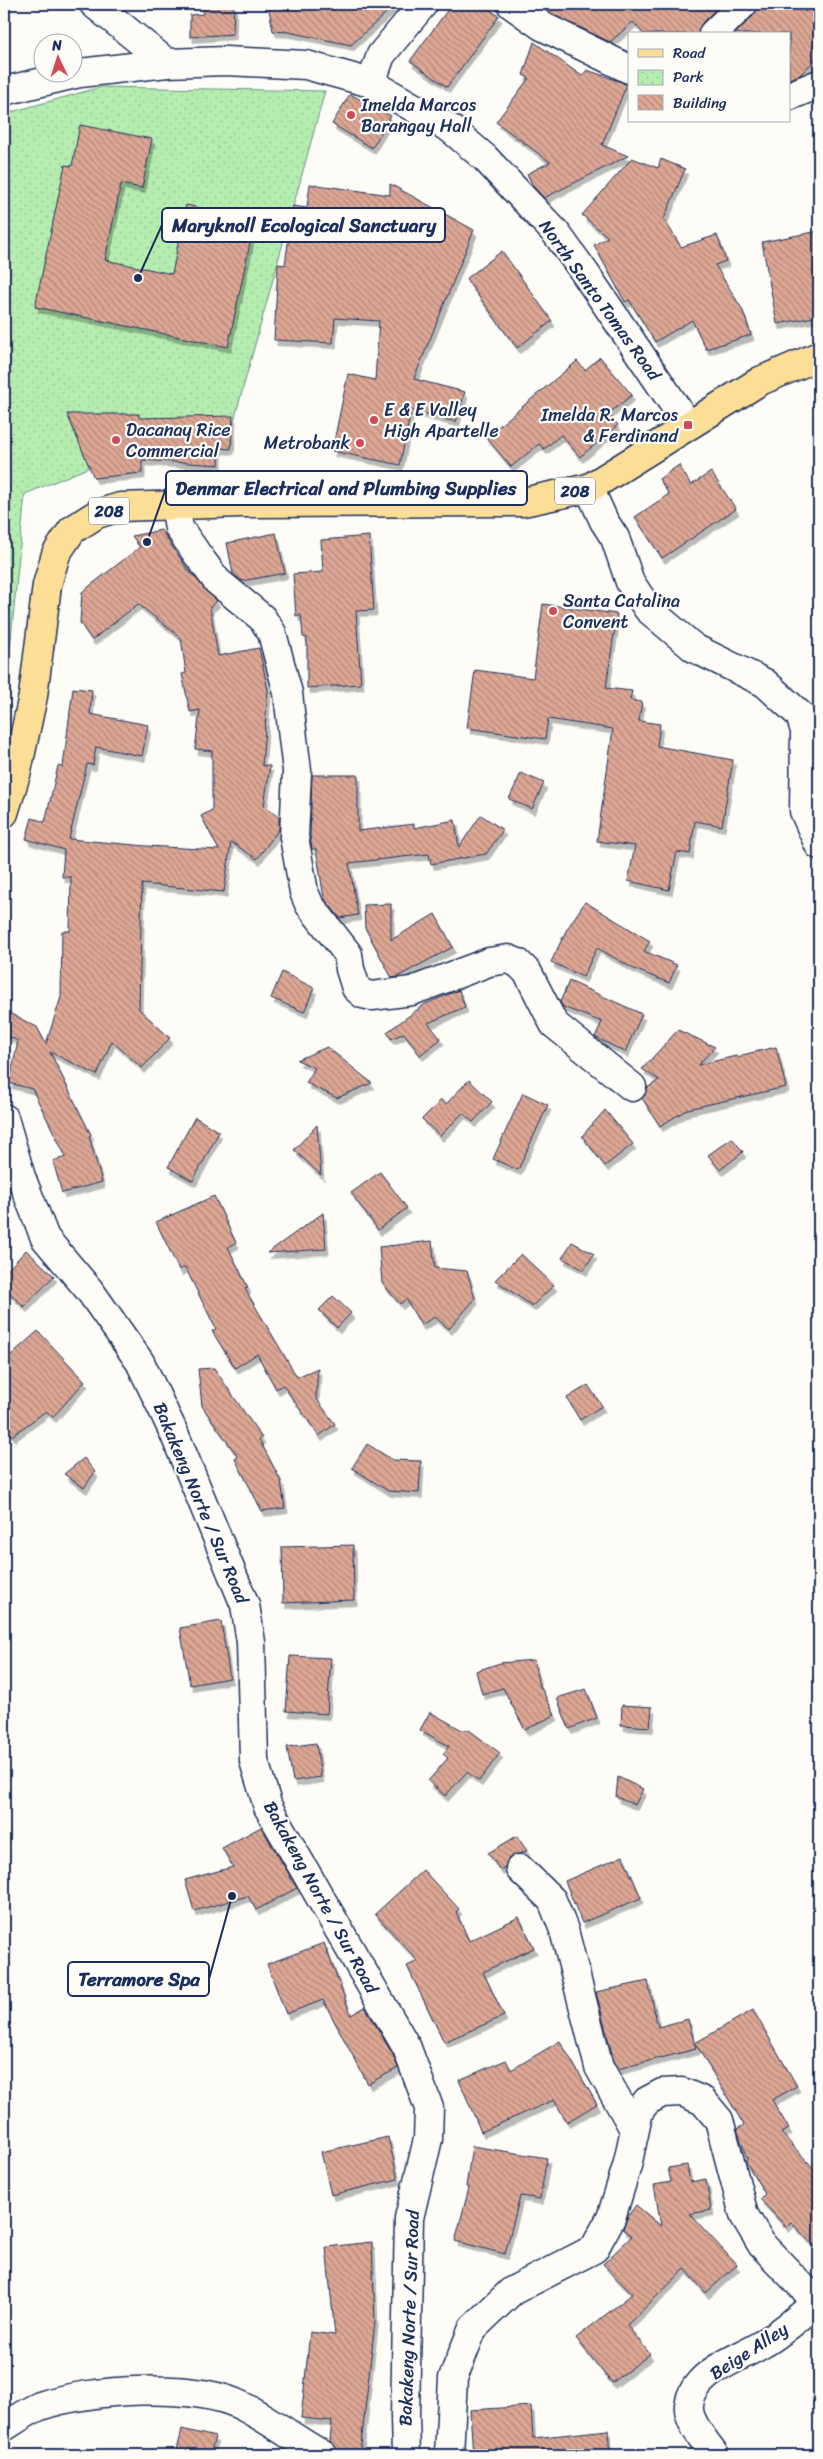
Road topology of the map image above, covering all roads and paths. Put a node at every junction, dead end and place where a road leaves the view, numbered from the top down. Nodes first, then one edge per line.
1 (94, 4) edge
2 (423, 4) edge
3 (511, 4) edge
4 (742, 4) edge
5 (715, 32) edge
6 (167, 63) junction
7 (628, 69) edge
8 (371, 83) junction
9 (819, 84) edge
10 (4, 91) edge
11 (790, 96) edge
12 (819, 356) edge
13 (688, 425) junction
14 (589, 488) junction
15 (175, 505) junction
16 (4, 813) edge
17 (819, 845) edge
18 (632, 1087) dead end
19 (4, 1118) edge
20 (520, 1869) dead end
21 (634, 2128) junction
22 (817, 2304) edge
23 (4, 2426) edge
24 (323, 2455) edge
25 (406, 2455) edge
26 (449, 2455) edge
27 (715, 2455) edge

1 - 6 street
2 - 8 street
3 - 7 street
4 - 5 street
6 - 8 street, North Santo Tomas Road
6 - 10 street, North Santo Tomas Road
8 - 13 street, North Santo Tomas Road
9 - 11 street
12 - 13 main road, 208
13 - 14 main road, 208
14 - 15 main road, 208
14 - 17 street
15 - 16 main road, 208
15 - 18 street
19 - 25 street, Bakakeng Norte / Sur Road
20 - 21 street
21 - 22 street
21 - 26 street
22 - 27 street, Beige Alley
23 - 24 street

